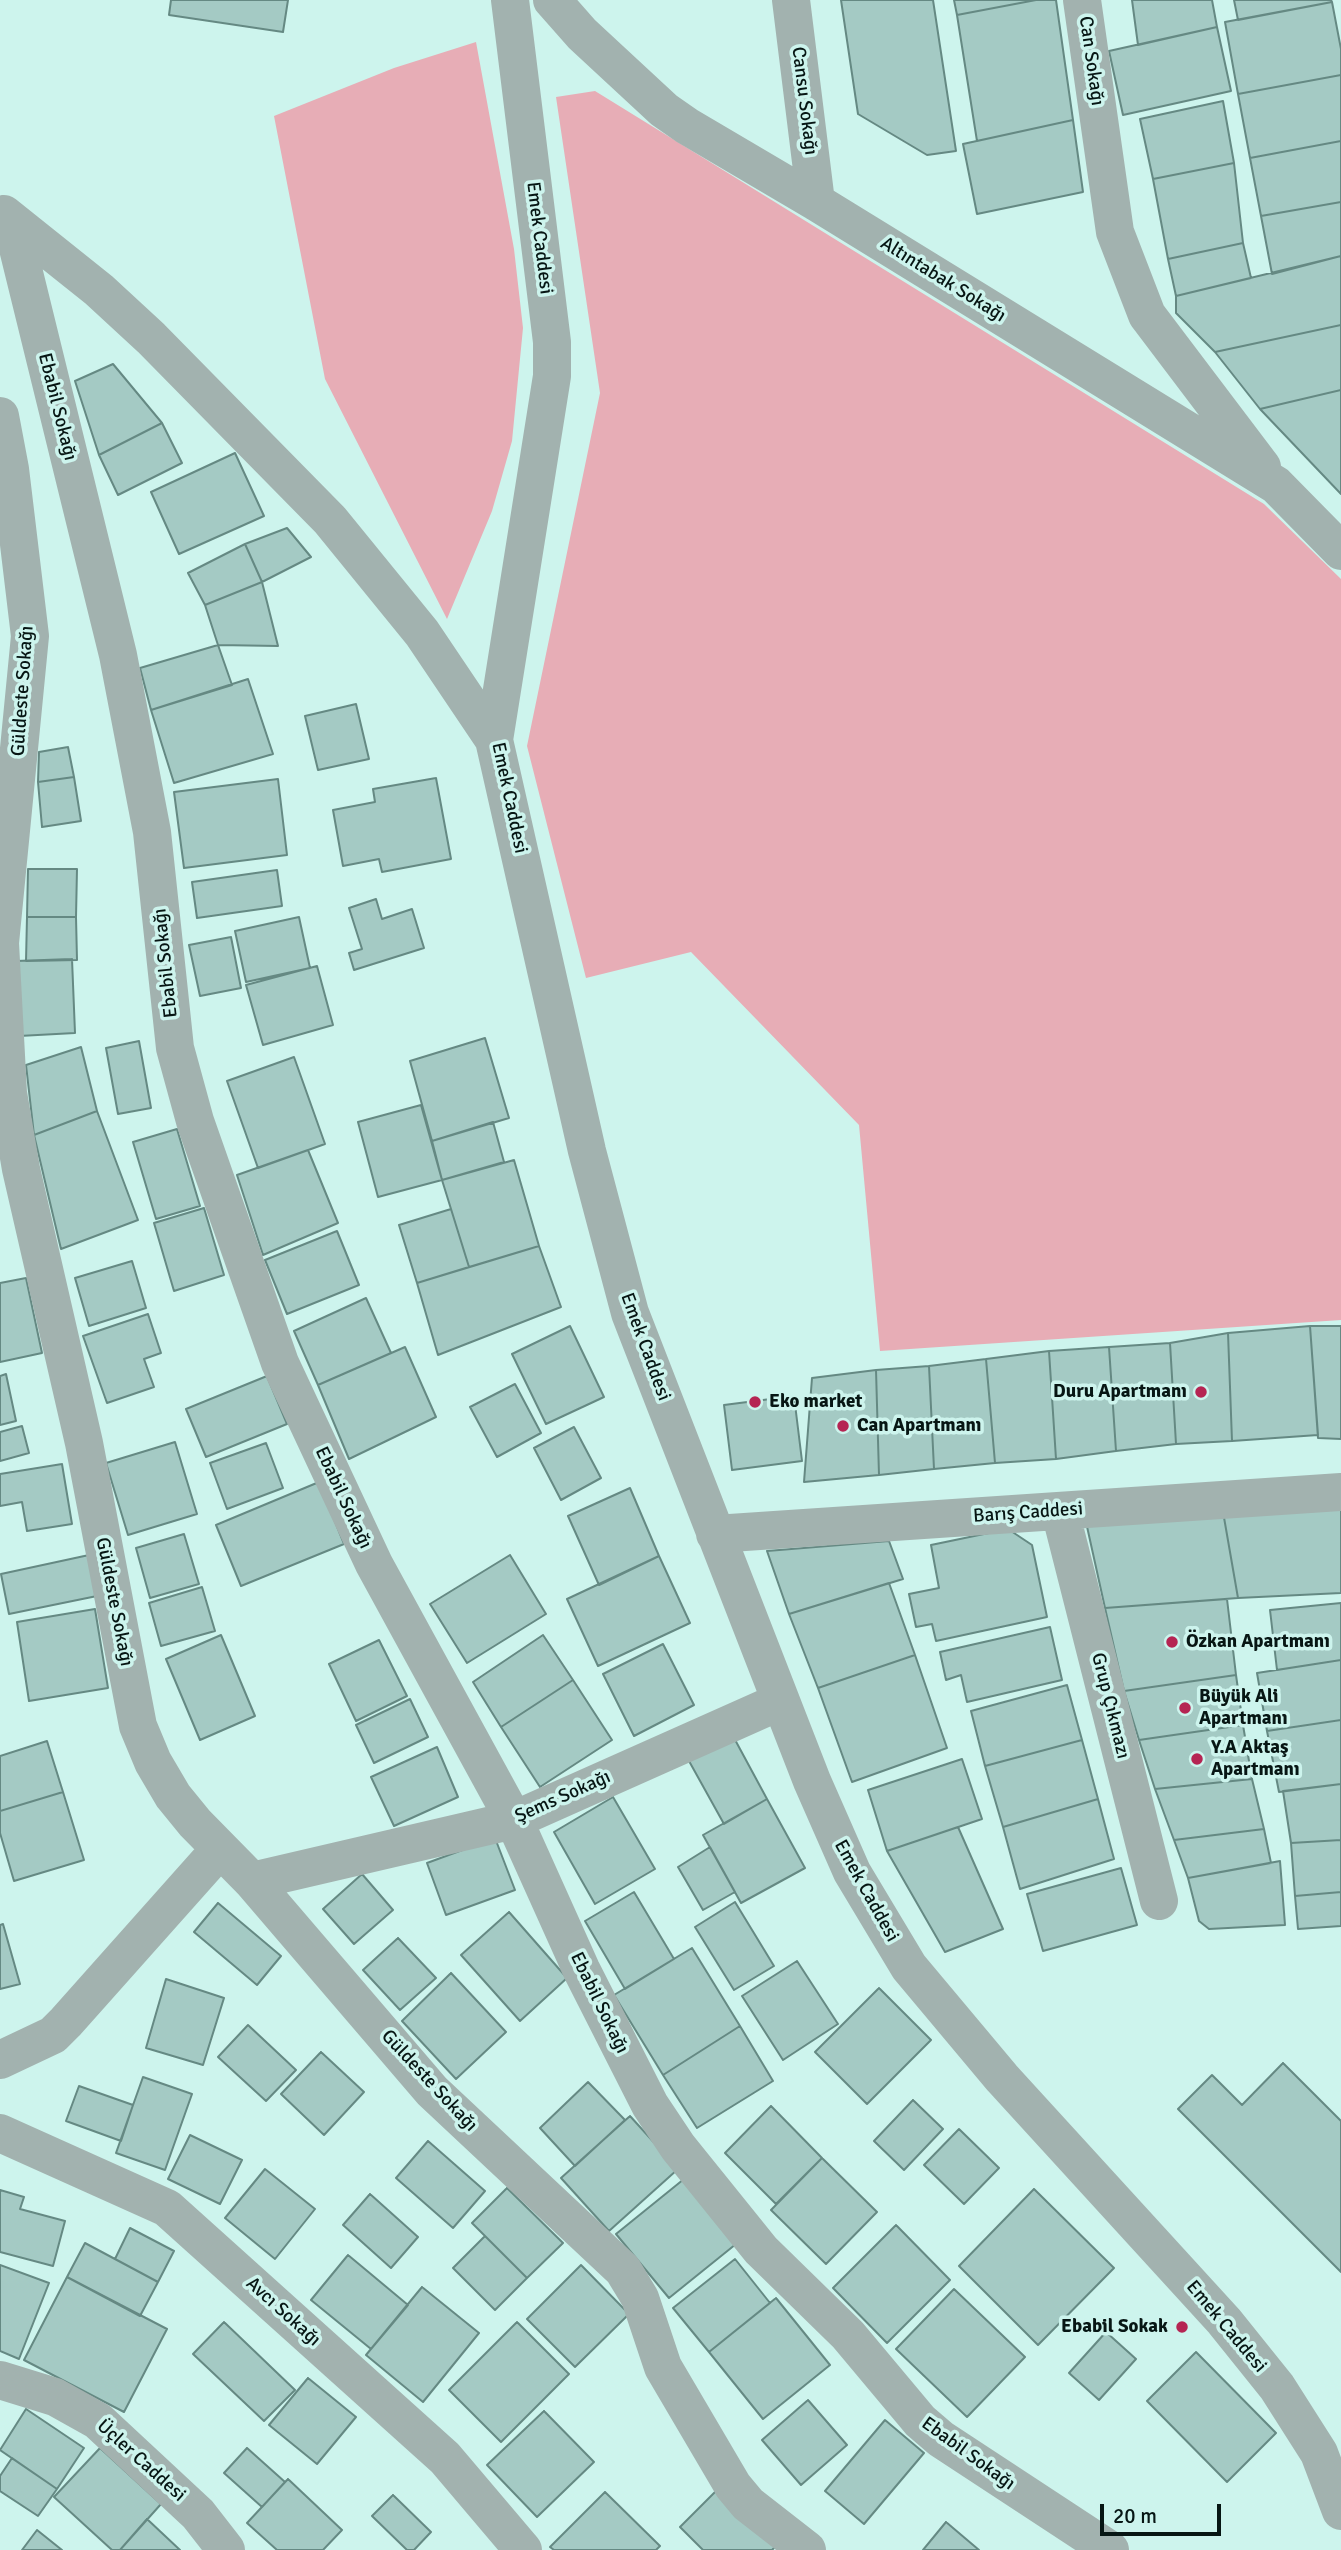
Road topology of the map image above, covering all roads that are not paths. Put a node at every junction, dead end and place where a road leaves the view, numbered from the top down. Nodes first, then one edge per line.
1 (510, 0) edge
2 (552, 0) edge
3 (791, 0) edge
4 (1083, 0) edge
5 (816, 202) junction
6 (6, 215) edge
7 (0, 416) edge
8 (1276, 485) junction
9 (1341, 551) edge
10 (494, 740) junction
11 (1341, 1492) edge
12 (1060, 1511) junction
13 (715, 1534) junction
14 (781, 1700) junction
15 (514, 1820) junction
16 (220, 1849) junction
17 (252, 1881) junction
18 (1159, 1901) dead end
19 (0, 2060) edge
20 (0, 2133) edge
21 (0, 2380) edge
22 (1341, 2511) edge
23 (226, 2550) edge
24 (523, 2550) edge
25 (807, 2550) edge
26 (1110, 2550) edge

1 - 10 street, Emek Caddesi
2 - 5 street, Altıntabak Sokağı
3 - 5 street, Cansu Sokağı
4 - 8 street, Can Sokağı
5 - 8 street, Altıntabak Sokağı
6 - 10 street
6 - 15 street, Ebabil Sokağı
7 - 16 street, Güldeste Sokağı
8 - 9 street, Altıntabak Sokağı
10 - 13 street, Emek Caddesi
11 - 12 street, Barış Caddesi
12 - 13 street, Barış Caddesi
12 - 18 street, Grup Çıkmazı
13 - 14 street, Emek Caddesi
14 - 15 street, Şems Sokağı
14 - 22 street, Emek Caddesi
15 - 17 street, Şems Sokağı
15 - 26 street, Ebabil Sokağı
16 - 17 street, Güldeste Sokağı
16 - 19 street
17 - 25 street, Güldeste Sokağı
20 - 24 street, Avcı Sokağı
21 - 23 street, Üçler Caddesi

